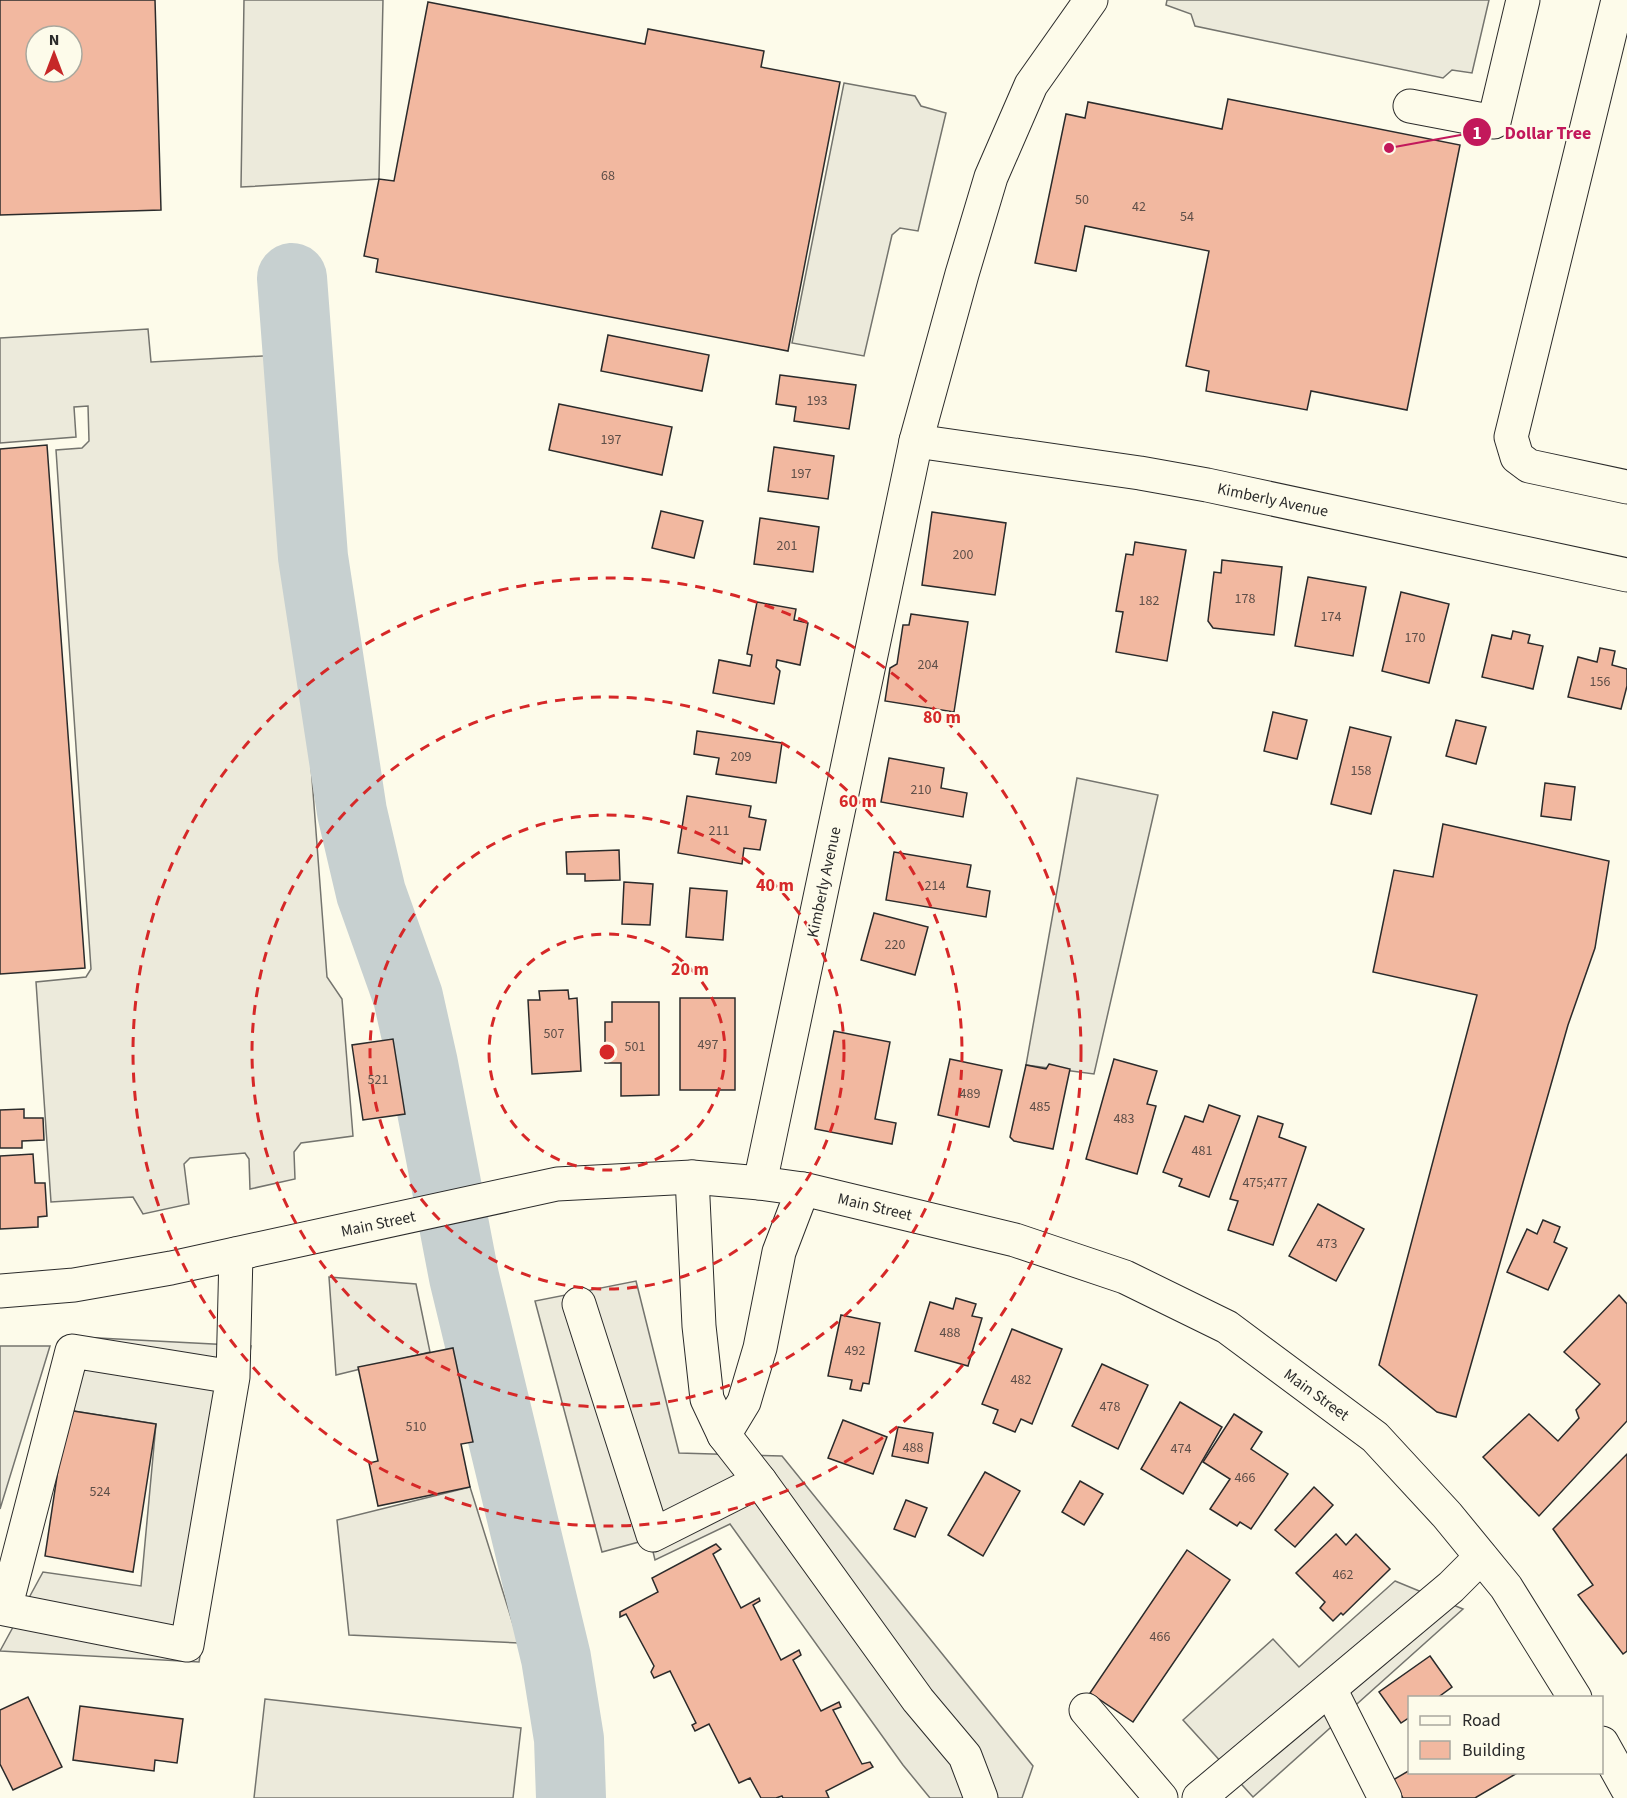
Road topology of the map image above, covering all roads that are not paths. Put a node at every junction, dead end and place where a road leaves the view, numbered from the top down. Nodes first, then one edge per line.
1 (1090, 0) edge
2 (1523, 0) edge
3 (1618, 0) edge
4 (1410, 106) dead end
5 (916, 441) junction
6 (1627, 487) edge
7 (1627, 575) edge
8 (692, 1178) junction
9 (760, 1183) junction
10 (803, 1189) junction
11 (236, 1254) junction
12 (0, 1290) edge
13 (579, 1304) dead end
14 (233, 1377) junction
15 (724, 1435) junction
16 (760, 1481) junction
17 (1481, 1557) junction
18 (1330, 1689) junction
19 (1574, 1696) edge
20 (1086, 1710) dead end
21 (1603, 1745) edge
22 (1627, 1788) edge
23 (981, 1798) edge
24 (1161, 1798) edge
25 (1199, 1798) edge
26 (1384, 1798) edge

1 - 5 street, Kimberly Avenue
2 - 4 street
3 - 6 street
5 - 7 street, Kimberly Avenue
5 - 9 street, Kimberly Avenue
8 - 9 street, Main Street
8 - 11 street, Main Street
8 - 15 street
9 - 10 street, Main Street
10 - 15 street
10 - 17 street, Main Street
11 - 12 street, Main Street
11 - 14 street
13 - 16 street
14 - 14 street
15 - 16 street
16 - 23 street
17 - 18 street
17 - 19 street, Main Street
18 - 25 street
18 - 26 street
20 - 24 street
21 - 22 street

